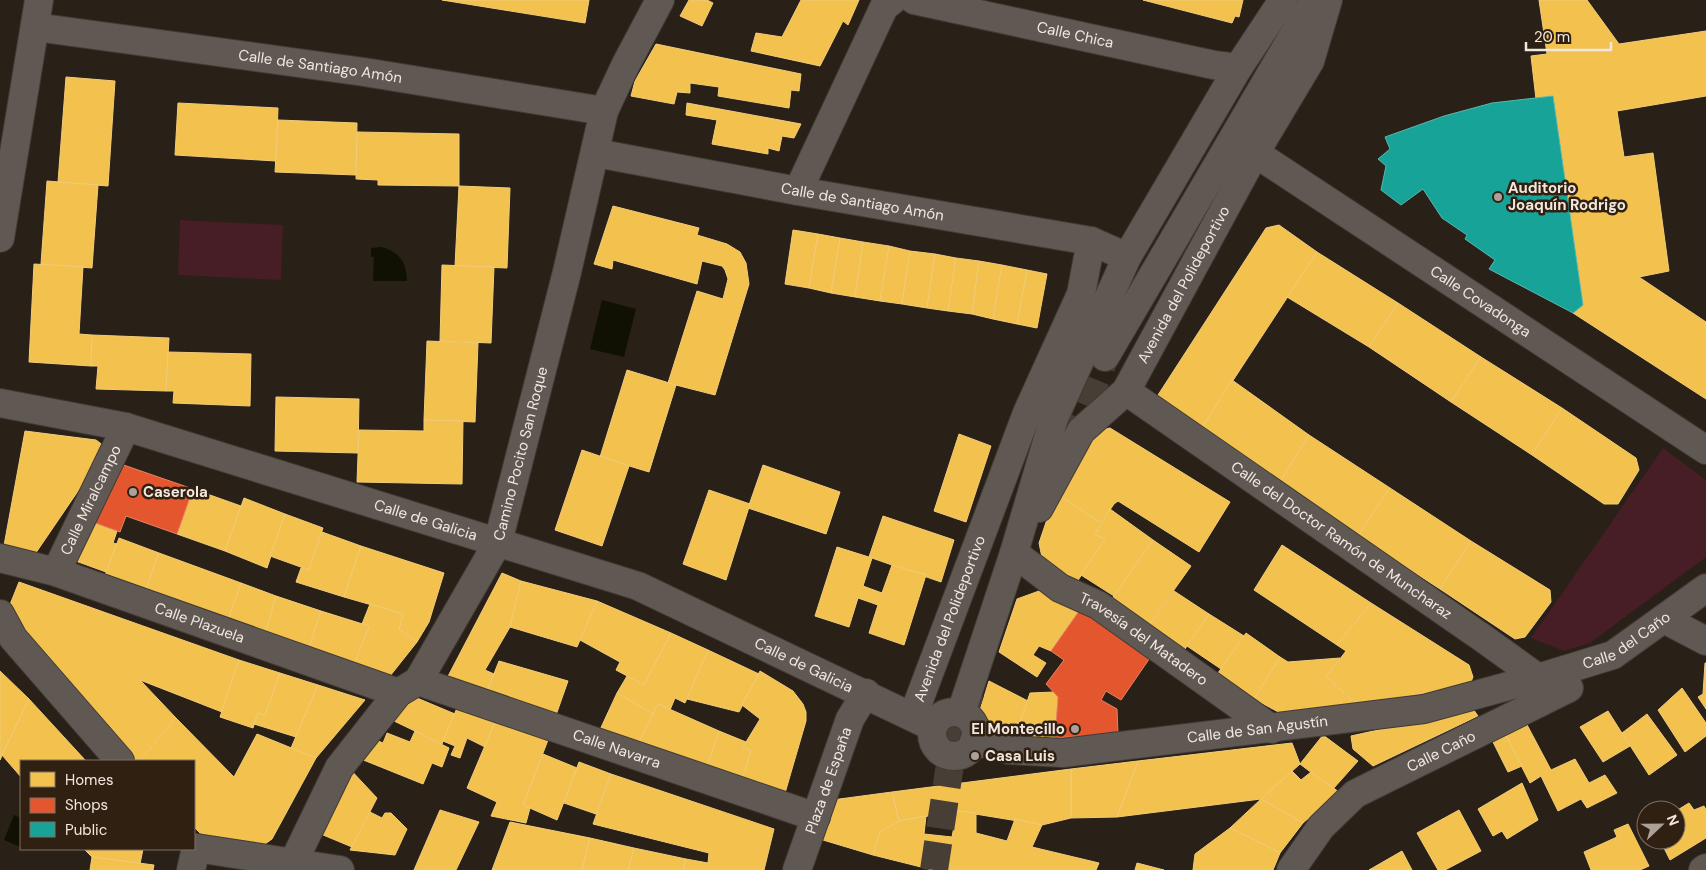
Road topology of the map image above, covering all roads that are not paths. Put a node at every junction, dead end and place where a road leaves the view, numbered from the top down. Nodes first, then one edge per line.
1 (39, 0) edge
2 (660, 0) edge
3 (893, 0) edge
4 (914, 0) edge
5 (1284, 0) edge
6 (1328, 0) edge
7 (1309, 6) edge
8 (35, 26) junction
9 (1238, 68) junction
10 (604, 110) junction
11 (596, 153) junction
12 (1255, 153) junction
13 (798, 191) junction
14 (0, 238) edge
15 (1090, 241) junction
16 (1127, 257) junction
17 (1106, 357) tunnel mouth
18 (1126, 390) junction
19 (0, 402) edge
20 (126, 427) junction
21 (1706, 450) edge
22 (498, 542) junction
23 (1014, 553) junction
24 (0, 558) edge
25 (56, 572) junction
26 (1706, 588) edge
27 (0, 614) edge
28 (1664, 619) junction
29 (1706, 641) edge
30 (408, 687) junction
31 (1546, 687) junction
32 (866, 693) junction
33 (1477, 695) junction
34 (961, 713) junction
35 (923, 721) junction
36 (1490, 727) junction
37 (1272, 728) junction
38 (974, 741) junction
39 (119, 760) edge
40 (816, 817) junction
41 (194, 854) edge
42 (294, 863) junction
43 (340, 870) edge
44 (797, 870) edge
45 (1292, 870) edge

1 - 8 street
2 - 10 street, Camino Pocito San Roque
3 - 13 street
4 - 9 street, Calle Chica
5 - 9 street, Avenida del Polideportivo
6 - 12 street, Avenida del Polideportivo
7 - 17 street, Avenida del Polideportivo
8 - 10 street, Calle de Santiago Amón
8 - 14 street
9 - 16 street, Avenida del Polideportivo
10 - 11 street, Camino Pocito San Roque
11 - 13 street, Calle de Santiago Amón
11 - 22 street, Camino Pocito San Roque
12 - 18 street, Avenida del Polideportivo
12 - 21 street, Calle Covadonga
13 - 15 street, Calle de Santiago Amón
15 - 16 street, Calle de Santiago Amón
15 - 35 street, Avenida del Polideportivo
16 - 23 street, Avenida del Polideportivo
18 - 23 street, Avenida del Polideportivo
18 - 31 street, Calle del Doctor Ramón de Muncharaz
19 - 20 street, Calle de Galicia
20 - 22 street, Calle de Galicia
20 - 25 street, Calle Miralcampo
22 - 30 street, Camino Pocito San Roque
22 - 32 street, Calle de Galicia
23 - 34 street, Avenida del Polideportivo
23 - 37 street, Travesía del Matadero
24 - 25 street, Calle Plazuela
25 - 30 street, Calle Plazuela
26 - 28 street, Calle del Caño
27 - 39 street
28 - 29 street
28 - 31 street, Calle del Caño
30 - 40 street, Calle Navarra
30 - 42 street, Camino Pocito San Roque
31 - 33 street, Calle de San Agustín
31 - 36 street, Calle Caño
32 - 35 street
32 - 40 street, Plaza de España
33 - 36 street
33 - 37 street, Calle de San Agustín
34 - 35 street
34 - 38 street
35 - 38 street
36 - 45 street, Calle Caño
37 - 38 street, Calle de San Agustín
40 - 44 street, Plaza de España
41 - 42 street
42 - 43 street

